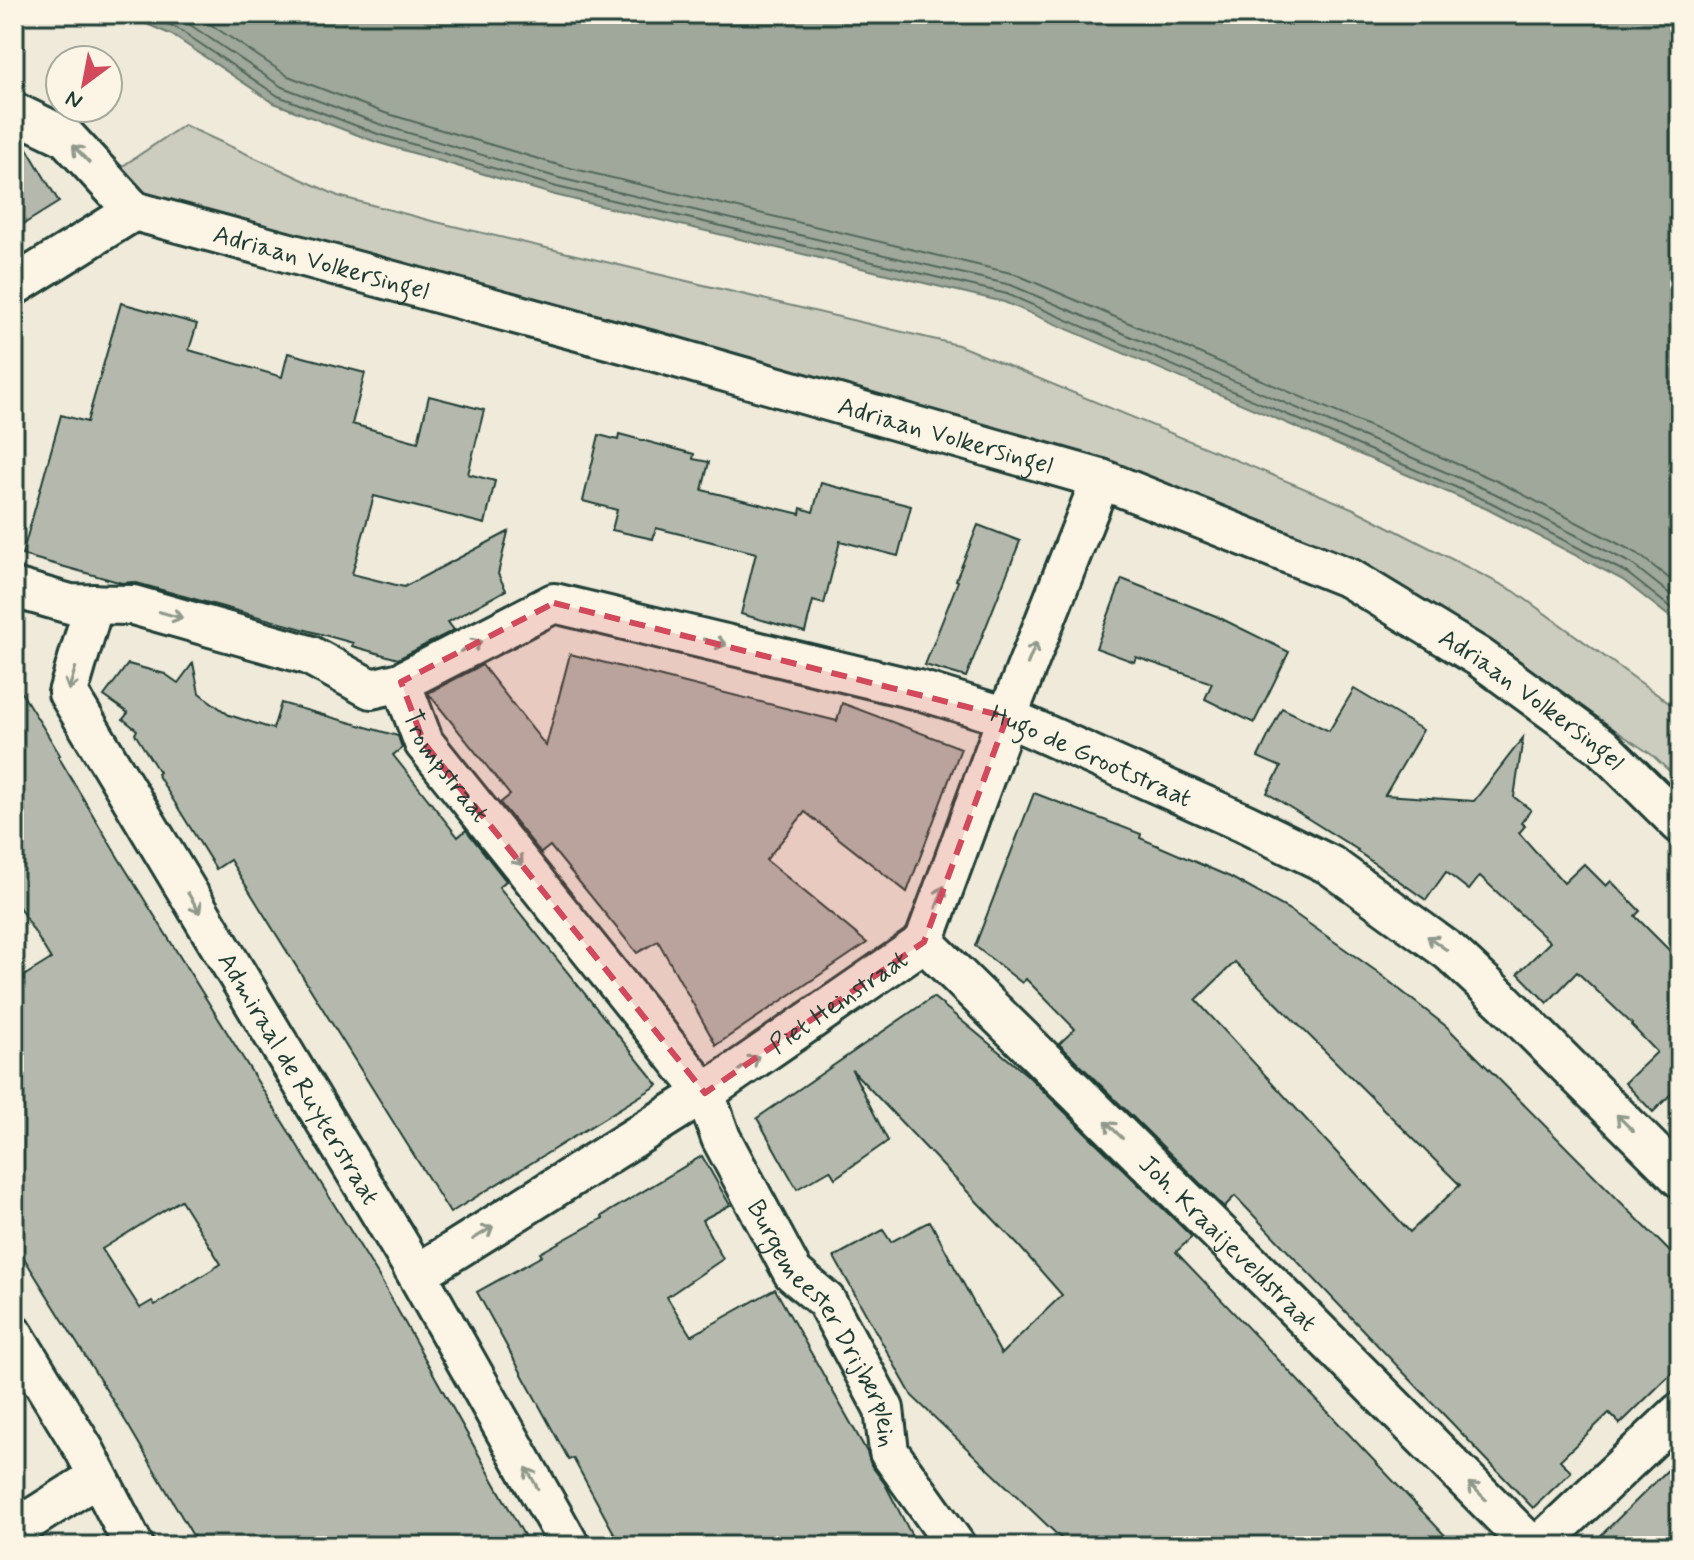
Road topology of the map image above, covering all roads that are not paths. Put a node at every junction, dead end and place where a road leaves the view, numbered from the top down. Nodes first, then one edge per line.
1 (14, 112) edge
2 (134, 211) junction
3 (14, 286) edge
4 (1101, 479) junction
5 (14, 588) edge
6 (94, 604) junction
7 (401, 682) junction
8 (1007, 717) junction
9 (1680, 824) edge
10 (924, 942) junction
11 (705, 1093) junction
12 (1680, 1178) edge
13 (417, 1274) junction
14 (14, 1335) edge
15 (1680, 1412) edge
16 (97, 1477) junction
17 (14, 1530) edge
18 (134, 1546) edge
19 (570, 1546) edge
20 (956, 1546) edge
21 (1535, 1546) edge

2 -> 1 street
2 - 3 street
2 - 4 street, Adriaan Volkersingel
8 -> 4 street, Piet Heinstraat
4 - 9 street, Adriaan Volkersingel
5 - 6 street, Trompstraat
6 -> 7 street, Trompstraat
6 -> 13 street, Admiraal de Ruyterstraat
7 -> 8 street, Hugo de Grootstraat
7 -> 11 street, Trompstraat
10 -> 8 street, Piet Heinstraat
12 -> 8 street, Hugo de Grootstraat
11 -> 10 street, Piet Heinstraat
21 -> 10 street, Joh. Kraaijeveldstraat
13 -> 11 street, Piet Heinstraat
11 - 20 street, Burgemeester Drijberplein
19 -> 13 street, Admiraal de Ruyterstraat
14 - 16 street
15 - 21 street
16 - 17 street
16 - 18 street

